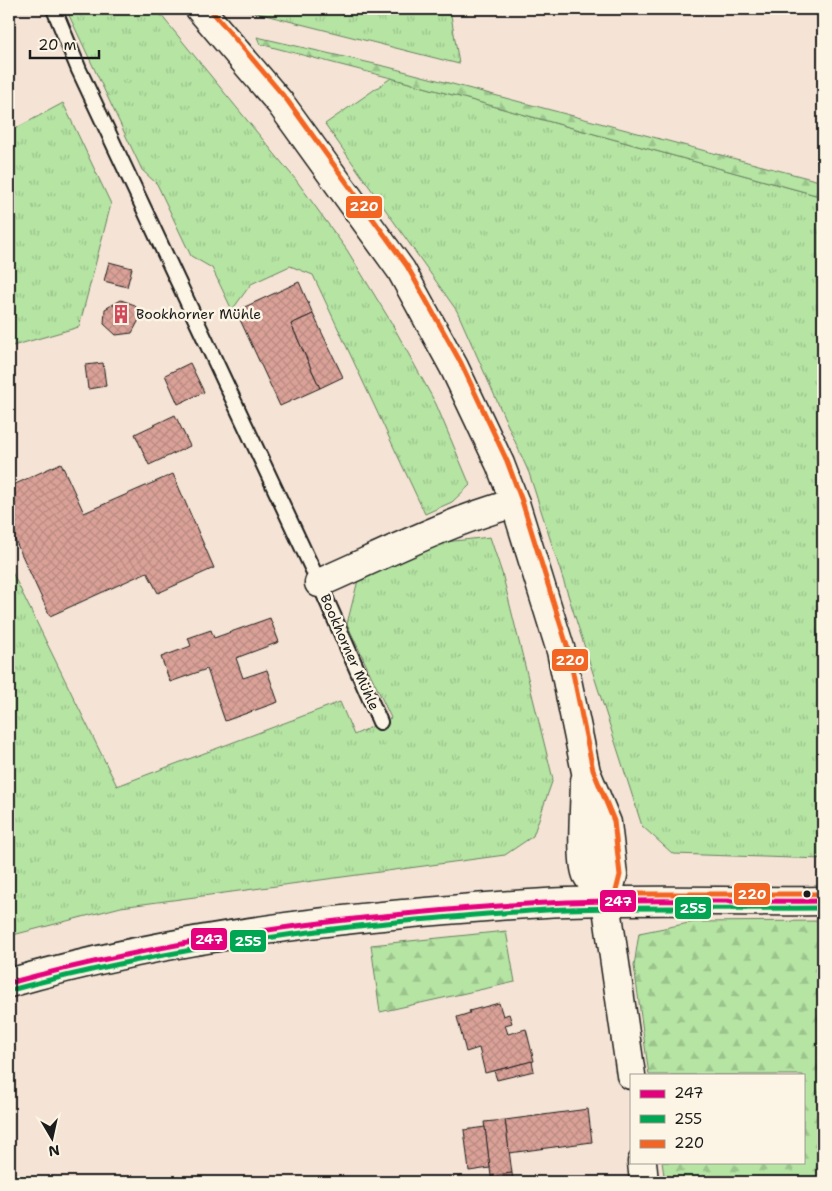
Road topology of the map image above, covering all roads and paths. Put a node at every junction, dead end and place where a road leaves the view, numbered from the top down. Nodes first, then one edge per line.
1 (54, 9) edge
2 (200, 9) edge
3 (515, 503) junction
4 (319, 583) junction
5 (380, 722) dead end
6 (606, 901) junction
7 (823, 901) edge
8 (9, 983) edge
9 (631, 1074) edge
10 (642, 1164) edge
11 (644, 1182) edge

1 - 4 lane, Bookhorner Mühle
2 - 3 street
3 - 4 street, Bookhorner Mühle
3 - 6 street
4 - 5 lane, Bookhorner Mühle
6 - 7 street
6 - 8 street
6 - 9 street
10 - 11 street

